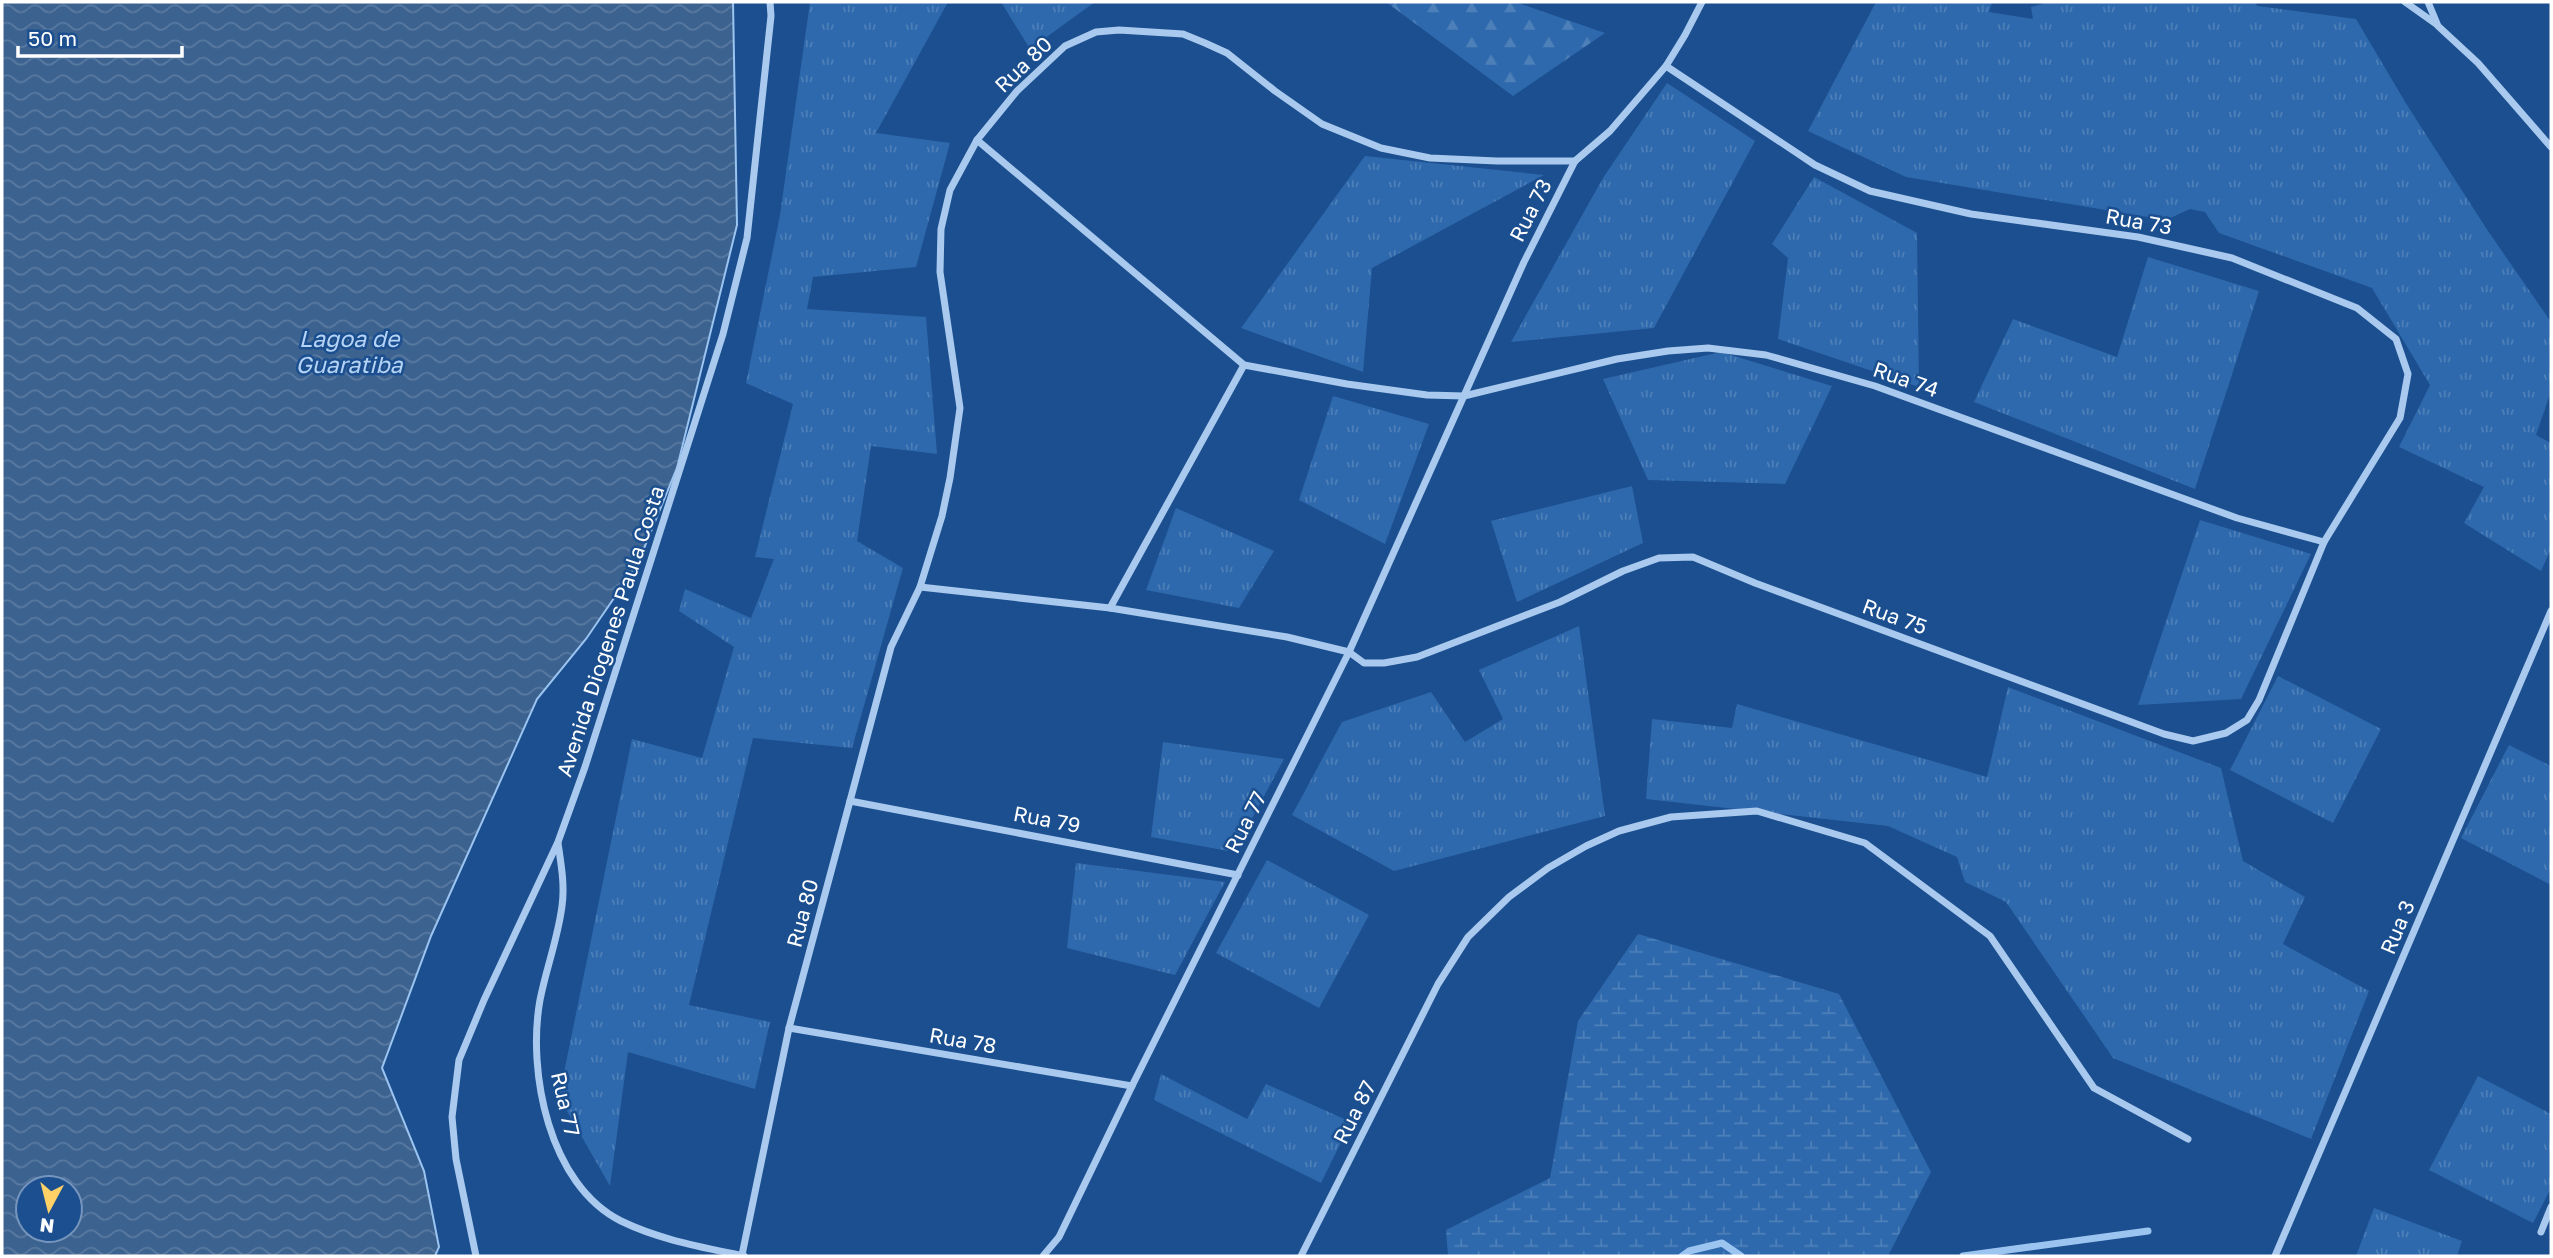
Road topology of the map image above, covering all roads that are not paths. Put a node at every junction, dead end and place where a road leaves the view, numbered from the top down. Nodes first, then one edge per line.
1 (770, 2) edge
2 (1702, 2) edge
3 (2406, 2) edge
4 (2428, 2) edge
5 (2438, 26) junction
6 (1666, 66) junction
7 (977, 140) junction
8 (2551, 147) edge
9 (1575, 161) junction
10 (1244, 365) junction
11 (1464, 396) junction
12 (2324, 542) junction
13 (920, 587) junction
14 (1110, 608) junction
15 (2551, 611) edge
16 (1349, 652) junction
17 (850, 801) junction
18 (558, 842) junction
19 (1238, 875) junction
20 (789, 1028) junction
21 (1132, 1086) junction
22 (2188, 1139) dead end
23 (2551, 1207) edge
24 (2541, 1232) dead end
25 (476, 1256) edge
26 (744, 1256) edge
27 (1043, 1256) edge
28 (1301, 1256) edge
29 (2275, 1256) edge

1 - 18 street, Avenida Diogenes Paula Costa
2 - 6 street, Rua 73
3 - 5 street
4 - 5 street
5 - 8 street
6 - 9 street, Rua 73
6 - 12 street, Rua 73
7 - 9 street, Rua 80
7 - 10 street
7 - 13 street, Rua 80
9 - 11 street, Rua 73
10 - 11 street, Rua 74
10 - 14 street
11 - 12 street, Rua 74
11 - 16 street, Rua 77
12 - 16 street, Rua 75
13 - 14 street
13 - 17 street, Rua 80
14 - 16 street
15 - 29 street, Rua 3
16 - 19 street, Rua 77
17 - 19 street, Rua 79
17 - 20 street, Rua 80
18 - 25 street, Avenida Diogenes Paula Costa
18 - 26 street, Rua 77
19 - 21 street, Rua 77
20 - 21 street, Rua 78
20 - 26 street, Rua 80
21 - 27 street, Rua 77
22 - 28 street, Rua 87
23 - 24 street

